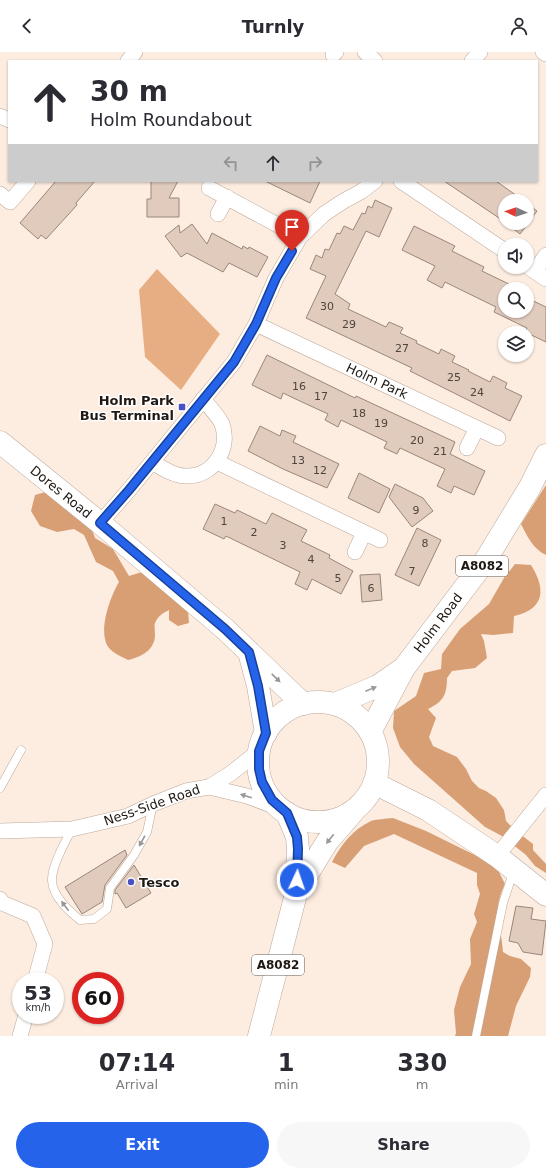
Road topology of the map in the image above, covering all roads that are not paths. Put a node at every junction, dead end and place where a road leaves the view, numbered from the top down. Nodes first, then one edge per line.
1 (135, 52) edge
2 (365, 52) edge
3 (480, 52) edge
4 (543, 52) edge
5 (546, 54) edge
6 (129, 60) edge
7 (374, 60) edge
8 (473, 60) edge
9 (27, 182) edge
10 (374, 182) edge
11 (402, 182) edge
12 (209, 188) dead end
13 (0, 194) edge
14 (226, 197) junction
15 (218, 214) dead end
16 (300, 237) junction
17 (498, 246) edge
18 (546, 255) edge
19 (536, 272) edge
20 (256, 324) junction
21 (203, 399) junction
22 (477, 428) junction
23 (498, 438) dead end
24 (0, 442) edge
25 (467, 448) dead end
26 (546, 455) edge
27 (152, 462) junction
28 (217, 462) junction
29 (100, 523) junction
30 (364, 533) junction
31 (380, 540) dead end
32 (355, 552) dead end
33 (249, 652) junction
34 (404, 668) junction
35 (303, 704) junction
36 (336, 704) junction
37 (370, 732) junction
38 (263, 742) junction
39 (21, 750) dead end
40 (374, 783) junction
41 (209, 787) junction
42 (0, 788) edge
43 (546, 795) edge
44 (153, 804) junction
45 (355, 809) junction
46 (284, 811) junction
47 (72, 829) junction
48 (0, 831) edge
49 (497, 856) junction
50 (514, 870) junction
51 (296, 894) junction
52 (546, 895) edge
53 (0, 898) edge
54 (38, 972) edge
55 (23, 1024) edge
56 (20, 1036) edge
57 (259, 1036) edge
58 (476, 1036) edge

1 - 6 street
2 - 7 street
3 - 8 street
4 - 5 street
9 - 13 street
10 - 16 street
11 - 17 street
12 - 14 street
14 - 15 street
14 - 16 street
16 - 20 street
18 - 19 street
20 - 21 street
20 - 22 street, Holm Park
21 - 27 street
21 - 28 street
22 - 23 street, Holm Park
22 - 25 street
24 - 29 main road, Dores Road
26 - 34 main road, Holm Road / A8082
27 - 28 street
27 - 29 street
28 - 30 street
29 - 33 main road, Dores Road
30 - 31 street
30 - 32 street
33 -> 35 main road, Dores Road
33 - 38 main road
36 -> 34 main road
34 - 37 main road, Holm Road / A8082
35 - 36 main road, A8082
35 - 38 main road, A8082
36 - 37 main road, A8082
37 - 40 main road, A8082
38 - 41 street, Ness-Side Road
38 - 46 main road, A8082
39 - 42 lane
40 - 45 main road, A8082
40 - 49 main road
41 - 44 street, Ness-Side Road
46 -> 41 street, Ness-Side Road
43 - 49 street
44 - 47 street, Ness-Side Road
44 -> 47 lane
45 - 46 main road, A8082
45 -> 51 main road, A8082
46 - 51 main road, A8082
47 - 48 street, Ness-Side Road
49 - 50 main road
50 - 52 main road
50 - 58 lane
51 - 57 main road, A8082
53 - 54 street
55 - 56 street

